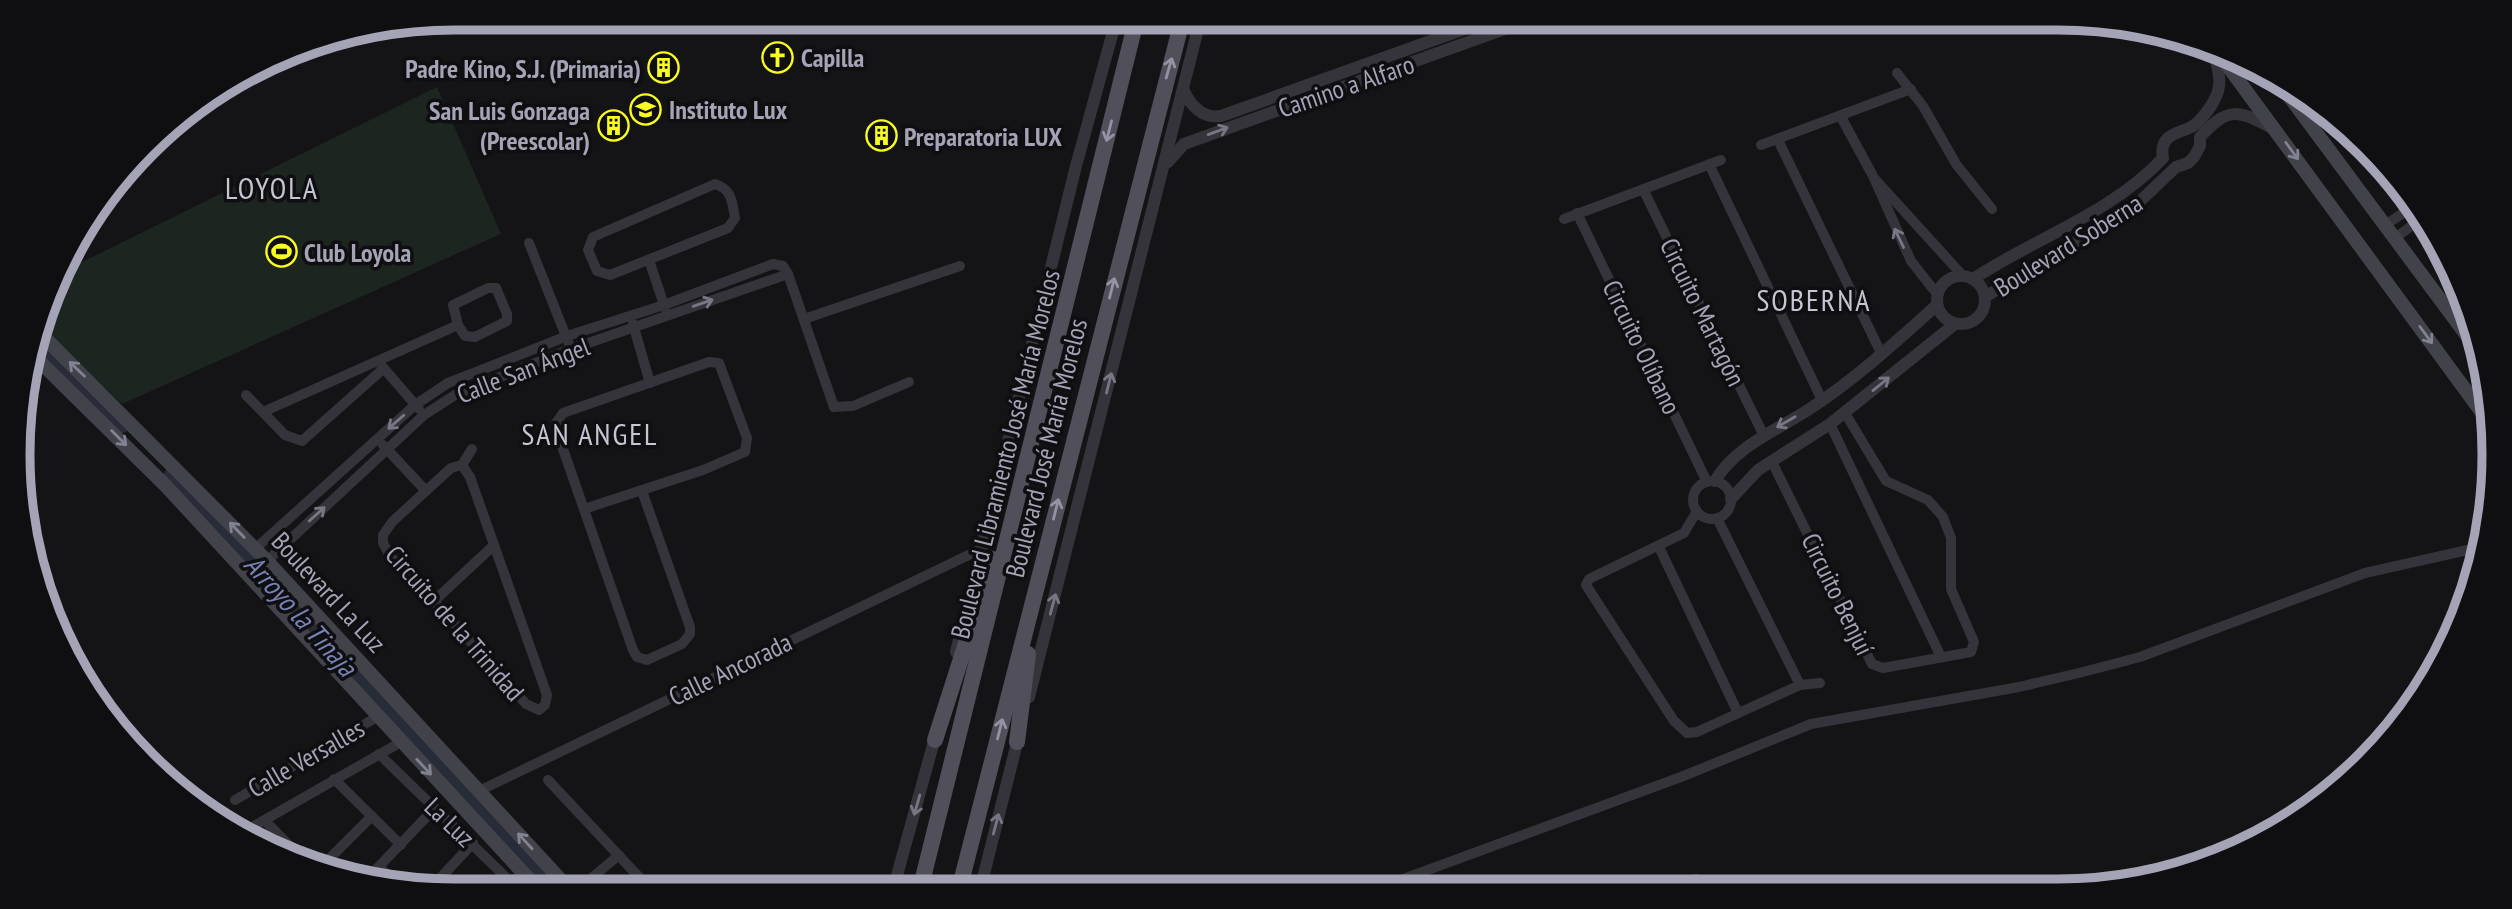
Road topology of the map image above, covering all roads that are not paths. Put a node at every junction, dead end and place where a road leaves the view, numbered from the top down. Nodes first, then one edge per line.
1 (1114, 30) edge
2 (1134, 30) edge
3 (1181, 30) edge
4 (1197, 30) edge
5 (1474, 30) edge
6 (1495, 30) edge
7 (1445, 44) junction
8 (2216, 60) edge
9 (2228, 66) edge
10 (1898, 73) dead end
11 (1183, 89) junction
12 (1911, 89) junction
13 (2292, 101) edge
14 (1841, 117) junction
15 (2188, 129) junction
16 (2277, 130) junction
17 (2200, 137) junction
18 (1778, 140) junction
19 (1761, 145) dead end
20 (2163, 158) junction
21 (1721, 160) dead end
22 (1709, 164) junction
23 (2176, 167) junction
24 (1163, 168) junction
25 (1873, 177) junction
26 (1643, 189) junction
27 (1992, 209) dead end
28 (2406, 212) edge
29 (1577, 213) junction
30 (1564, 219) dead end
31 (2414, 224) edge
32 (2385, 225) junction
33 (2395, 238) junction
34 (529, 243) dead end
35 (649, 260) junction
36 (960, 266) dead end
37 (788, 274) junction
38 (1968, 277) junction
39 (1985, 297) junction
40 (1937, 300) junction
41 (666, 310) junction
42 (630, 316) junction
43 (804, 319) junction
44 (1955, 324) junction
45 (457, 325) junction
46 (634, 328) junction
47 (2463, 330) edge
48 (567, 336) junction
49 (46, 339) edge
50 (571, 349) junction
51 (1881, 353) junction
52 (378, 359) junction
53 (40, 362) edge
54 (383, 369) junction
55 (909, 382) dead end
56 (650, 383) junction
57 (246, 395) dead end
58 (1822, 400) junction
59 (415, 405) junction
60 (2480, 409) edge
61 (1808, 410) junction
62 (263, 412) junction
63 (1845, 413) junction
64 (424, 415) junction
65 (1825, 427) junction
66 (1764, 436) junction
67 (377, 439) junction
68 (472, 449) dead end
69 (387, 450) junction
70 (1772, 461) junction
71 (462, 465) junction
72 (1711, 482) junction
73 (426, 491) junction
74 (642, 491) junction
75 (1731, 499) junction
76 (584, 509) junction
77 (1697, 511) junction
78 (1014, 516) junction
79 (1717, 518) junction
80 (492, 547) junction
81 (1659, 547) junction
82 (255, 549) junction
83 (981, 549) junction
84 (2471, 549) edge
85 (267, 561) junction
86 (1038, 581) junction
87 (434, 601) junction
88 (1941, 657) junction
89 (1820, 683) dead end
90 (1800, 685) junction
91 (1738, 713) junction
92 (377, 717) junction
93 (935, 740) junction
94 (401, 742) junction
95 (1017, 742) junction
96 (379, 754) junction
97 (334, 779) junction
98 (548, 780) dead end
99 (479, 791) junction
100 (235, 800) dead end
101 (435, 808) junction
102 (372, 816) junction
103 (265, 821) junction
104 (252, 827) edge
105 (473, 843) junction
106 (401, 845) junction
107 (290, 846) edge
108 (619, 855) junction
109 (328, 860) edge
110 (379, 867) junction
111 (375, 871) edge
112 (522, 871) junction
113 (386, 874) edge
114 (440, 878) edge
115 (508, 879) edge
116 (514, 879) edge
117 (529, 879) edge
118 (563, 879) edge
119 (589, 879) edge
120 (641, 879) edge
121 (896, 879) edge
122 (923, 879) edge
123 (962, 879) edge
124 (983, 879) edge
125 (1404, 879) edge

1 - 83 street, Boulevard Libramiento José María Morelos
2 -> 78 main road, Boulevard José María Morelos
86 -> 3 main road, Boulevard José María Morelos
4 - 11 street
5 - 7 street, Camino a Alfaro
6 - 7 street, Camino a Alfaro
7 - 11 street, Camino a Alfaro
24 -> 7 street, Camino a Alfaro
8 - 15 street, Boulevard Soberna
9 - 16 main road
10 - 12 street
11 - 24 street
12 - 14 street
12 - 27 street
13 - 32 main road
14 - 18 street
14 - 25 street
15 - 17 street
15 - 20 street, Boulevard Soberna
16 - 17 street, Boulevard Soberna
16 -> 60 main road
17 - 23 street, Boulevard Soberna
18 - 19 street
18 - 51 street
20 - 23 street
20 - 38 street, Boulevard Soberna
21 - 22 street
22 - 26 street
22 - 58 street
23 - 39 street, Boulevard Soberna
95 -> 24 street
25 - 38 street
40 -> 25 street
26 - 29 street
26 - 66 street, Circuito Martagón
28 - 32 street
29 - 30 street
29 - 72 street, Circuito Olíbano
31 - 33 street
32 - 33 main road
33 - 47 main road
34 - 48 street
35 - 35 street
35 - 41 street
36 - 43 street
41 -> 37 street, Calle San Ángel
37 - 41 street, Calle San Ángel
37 - 43 street
38 - 39 street
38 - 40 street
39 - 44 street
40 - 44 street
40 - 51 street
41 - 42 street, Calle San Ángel
41 - 46 street, Calle San Ángel
42 - 46 street
42 - 48 street, Calle San Ángel
43 - 55 street
63 -> 44 street
45 - 45 street
45 - 52 street
46 - 50 street, Calle San Ángel
46 - 56 street
48 - 50 street
48 - 59 street, Calle San Ángel
82 -> 49 main road, Boulevard La Luz
50 - 64 street, Calle San Ángel
51 - 58 street
52 - 54 street
52 - 62 street
53 -> 92 main road, Boulevard La Luz
54 - 59 street
54 - 62 street
56 - 74 street
56 - 76 street
57 - 62 street
58 - 61 street
59 - 64 street
59 -> 67 street, Calle San Ángel
61 - 65 street
61 -> 66 street
63 - 65 street
63 - 88 street, Circuito Benjuí
64 - 69 street, Calle San Ángel
65 - 70 street
65 - 88 street
66 - 72 street
67 - 69 street
67 - 82 street, Calle San Ángel
68 - 71 street, Circuito de la Trinidad
69 - 73 street
85 -> 69 street, Calle San Ángel
70 - 75 street
70 - 88 street, Circuito Benjuí
71 - 73 street, Circuito de la Trinidad
71 - 80 street, Circuito de la Trinidad
72 - 75 street
72 - 77 street
73 - 87 street, Circuito de la Trinidad
74 - 76 street
74 - 76 street
75 - 79 street
77 - 79 street
77 - 81 street
78 - 93 main road
78 - 122 main road, Boulevard José María Morelos
79 - 90 street
80 - 87 street
80 - 87 street, Circuito de la Trinidad
81 - 91 street
81 - 91 street
82 - 85 main road, Boulevard La Luz
83 - 93 street, Boulevard Libramiento José María Morelos
83 - 99 street, Calle Ancorada
84 - 125 street
85 - 99 main road, Boulevard La Luz
86 - 95 main road
123 -> 86 main road, Boulevard José María Morelos
89 - 90 street
90 - 91 street
92 - 94 main road, Boulevard La Luz
92 - 100 street, Calle Versalles
93 -> 121 street, Boulevard Libramiento José María Morelos
94 - 96 street
94 -> 112 main road, Boulevard La Luz
124 -> 95 street
96 - 97 street
96 - 101 street, La Luz
97 - 102 street
97 - 103 street
98 - 108 street
118 -> 99 main road, Boulevard La Luz
101 - 105 street, La Luz
101 - 106 street
102 - 106 street
102 - 109 street
103 - 104 street
103 - 107 street
105 - 114 street
105 - 115 street, La Luz
106 - 110 street
108 - 119 street
108 - 120 street
110 - 111 street
110 - 113 street
112 - 116 street
112 - 117 main road, Boulevard La Luz

